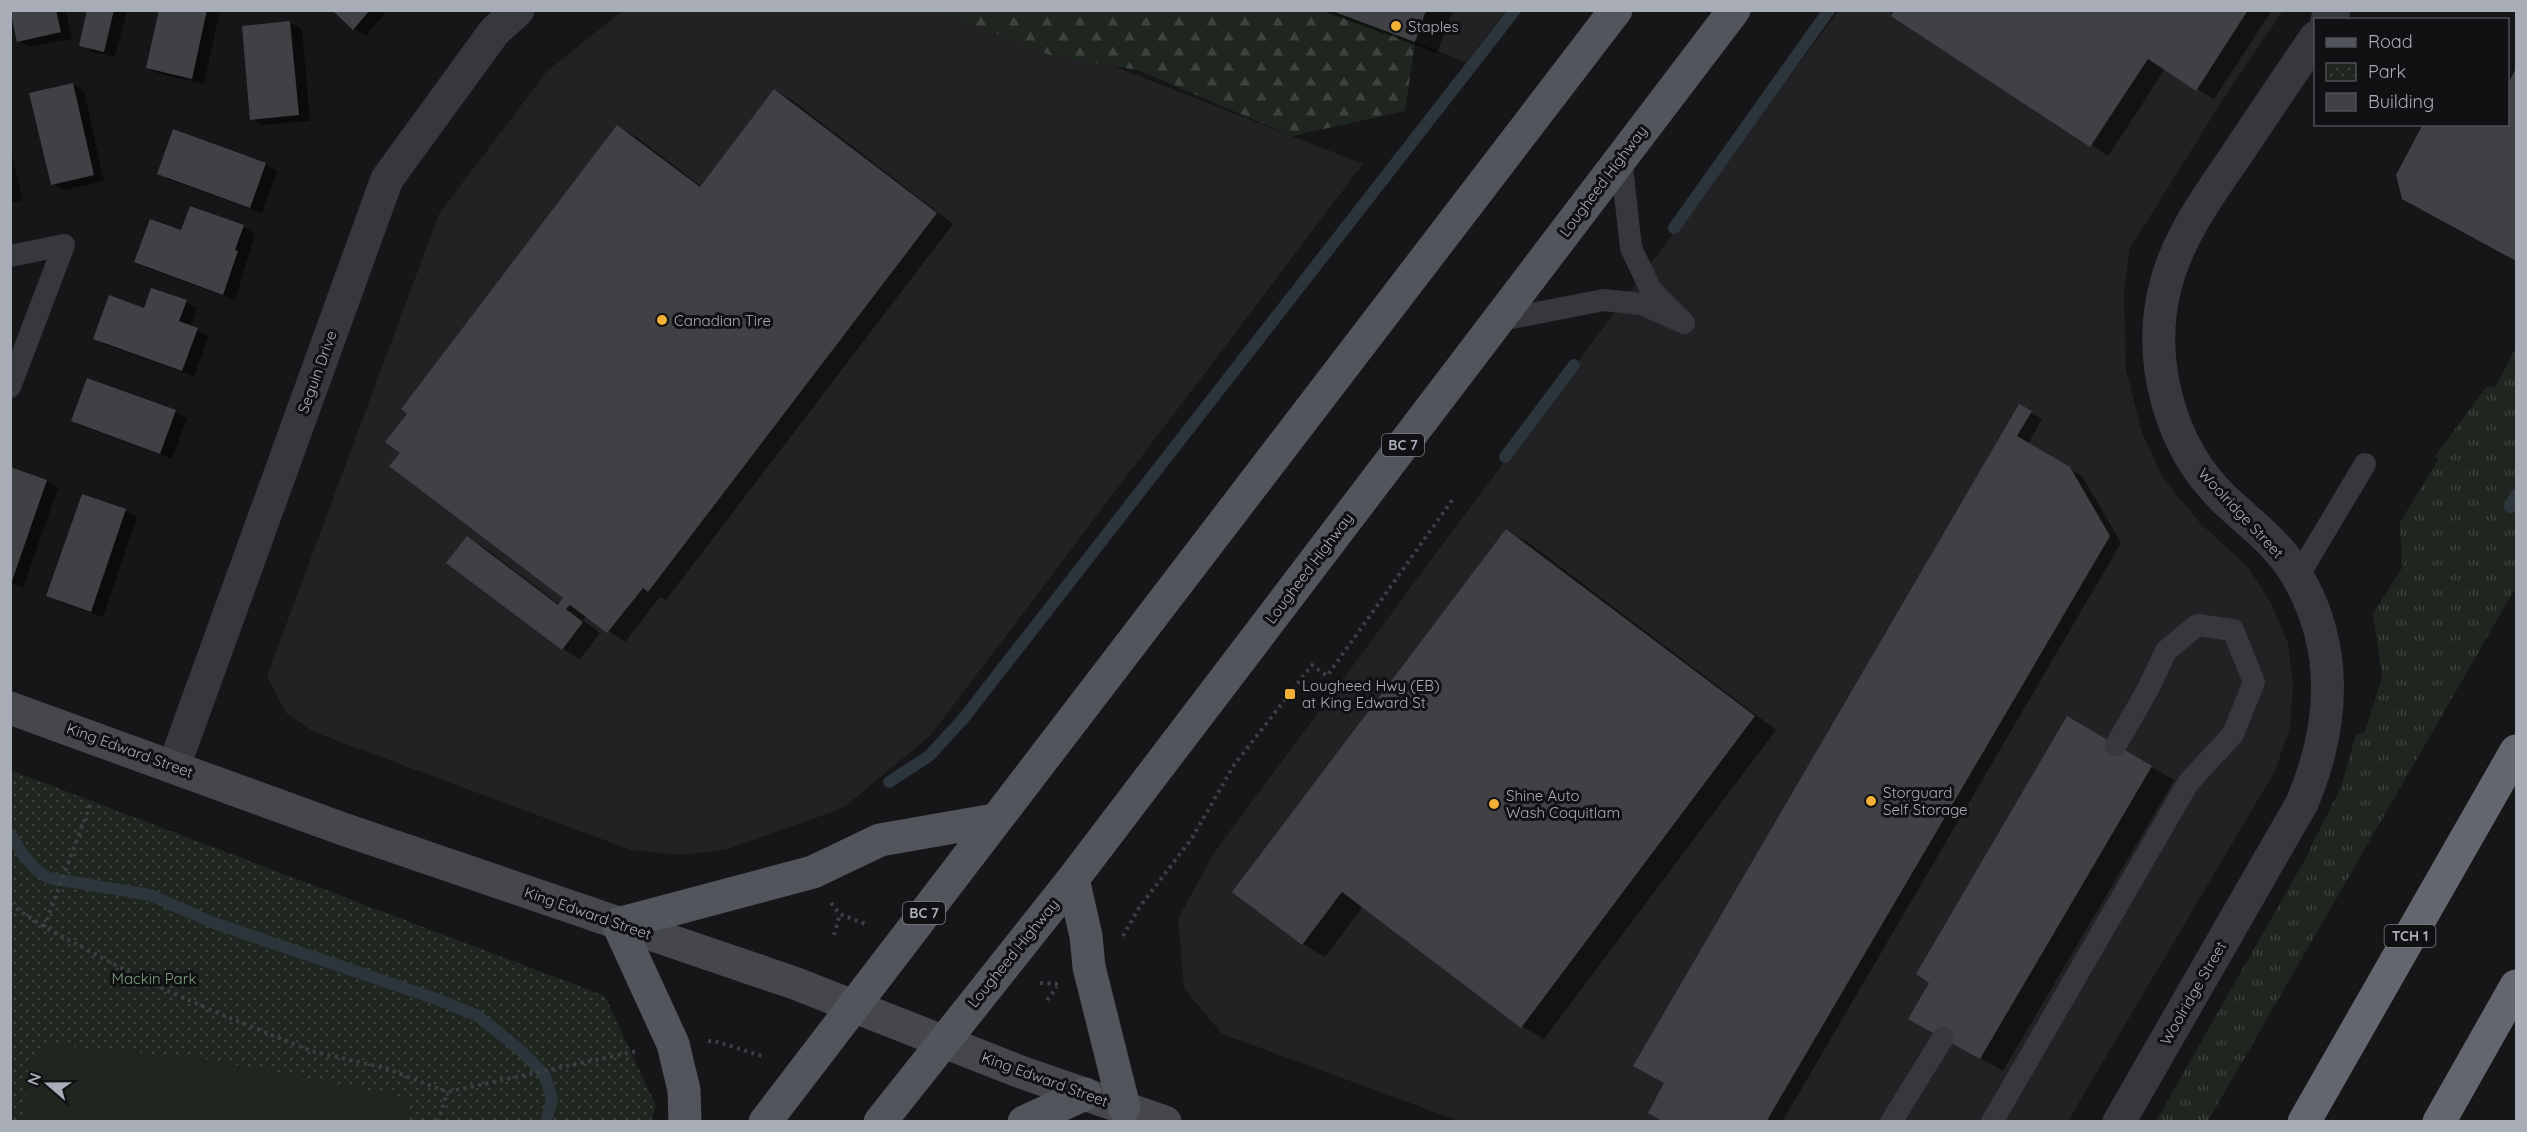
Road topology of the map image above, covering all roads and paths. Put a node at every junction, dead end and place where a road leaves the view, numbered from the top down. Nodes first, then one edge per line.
1 (518, 10) edge
2 (1616, 10) edge
3 (1734, 10) edge
4 (2314, 40) edge
5 (1621, 158) junction
6 (10, 256) edge
7 (1496, 321) junction
8 (10, 387) edge
9 (2365, 464) dead end
10 (1453, 499) dead end
11 (2297, 578) junction
12 (10, 708) edge
13 (2116, 745) dead end
14 (2517, 751) edge
15 (174, 766) junction
16 (91, 803) dead end
17 (994, 820) junction
18 (1072, 879) junction
19 (10, 904) edge
20 (618, 924) junction
21 (868, 925) dead end
22 (44, 927) junction
23 (834, 935) dead end
24 (1118, 943) dead end
25 (1040, 982) dead end
26 (2517, 986) edge
27 (1047, 1000) dead end
28 (854, 1006) junction
29 (1943, 1038) dead end
30 (942, 1040) junction
31 (698, 1041) dead end
32 (750, 1045) dead end
33 (643, 1050) dead end
34 (746, 1050) junction
35 (765, 1057) dead end
36 (447, 1092) junction
37 (1085, 1094) junction
38 (1124, 1107) junction
39 (438, 1122) edge
40 (685, 1122) edge
41 (765, 1122) edge
42 (880, 1122) edge
43 (1024, 1122) edge
44 (1165, 1122) edge
45 (1892, 1122) edge
46 (1992, 1122) edge
47 (2119, 1122) edge
48 (2304, 1122) edge
49 (2439, 1122) edge

1 - 15 street, Seguin Drive
2 - 17 main road, BC 7
3 - 5 main road, Lougheed Highway / BC 7
4 - 11 street, Woolridge Street
5 - 7 main road, Lougheed Highway / BC 7
5 - 7 lane
6 - 8 lane
7 - 18 main road, Lougheed Highway / BC 7
9 - 11 lane
10 - 24 path
11 - 47 street, Woolridge Street
12 - 15 main road, King Edward Street
13 - 46 lane
14 - 48 highway, TCH 1
15 - 20 main road, King Edward Street
16 - 22 path
17 - 20 main road
17 - 28 main road, BC 7
18 - 30 main road, Lougheed Highway / BC 7
18 - 38 main road
19 - 22 path
20 - 28 main road, King Edward Street
20 - 40 main road
21 - 23 path
22 - 36 path
25 - 27 path
26 - 49 highway
28 - 30 main road, King Edward Street
28 - 41 main road, BC 7
29 - 45 lane
30 - 37 main road, King Edward Street
30 - 42 main road, Lougheed Highway / BC 7
31 - 34 path
32 - 34 path
33 - 36 path
34 - 35 path
36 - 39 path
37 - 38 main road, King Edward Street
37 - 43 main road
38 - 44 main road, King Edward Street

